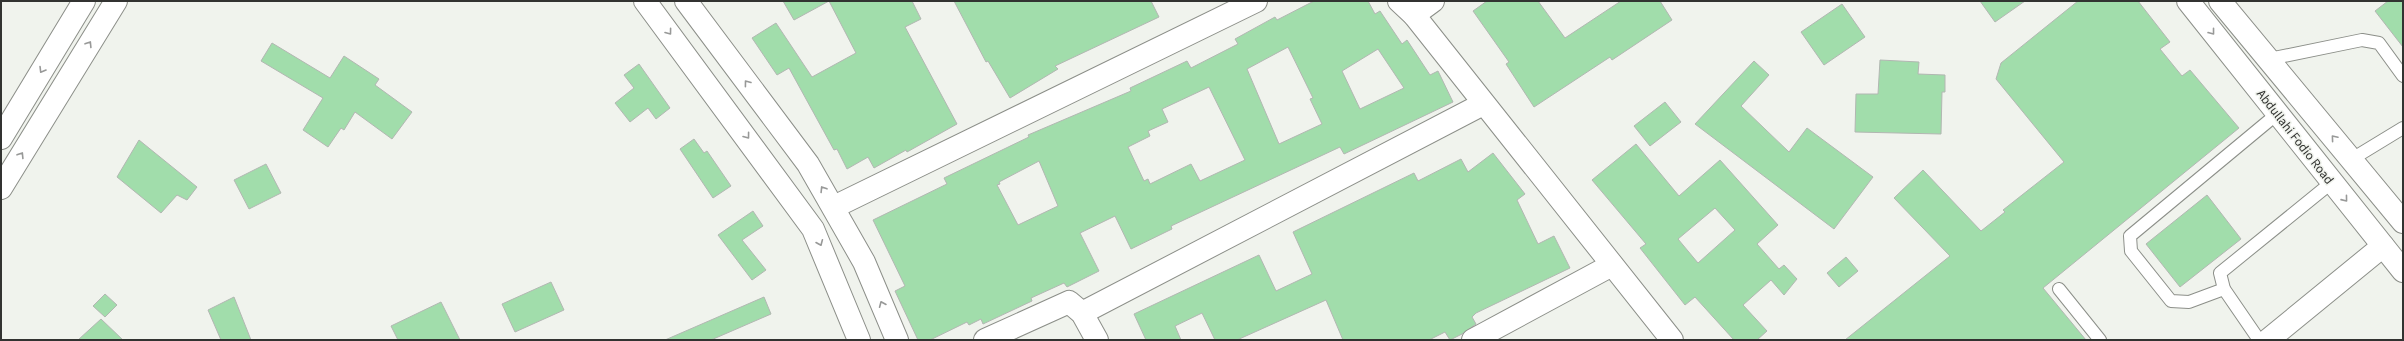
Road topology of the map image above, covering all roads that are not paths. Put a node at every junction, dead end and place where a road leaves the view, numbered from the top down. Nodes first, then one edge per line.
1 (84, 1) edge
2 (116, 1) edge
3 (645, 1) edge
4 (686, 1) edge
5 (1256, 1) edge
6 (1433, 1) edge
7 (2188, 1) edge
8 (2220, 1) edge
9 (1407, 8) edge
10 (2269, 60) junction
11 (2403, 76) edge
12 (1483, 104) junction
13 (2277, 114) junction
14 (2403, 128) edge
15 (1, 138) edge
16 (2352, 160) junction
17 (2331, 183) junction
18 (1, 188) edge
19 (834, 207) junction
20 (2403, 222) edge
21 (2383, 246) junction
22 (1612, 265) junction
23 (2403, 271) edge
24 (2059, 289) dead end
25 (2224, 289) junction
26 (1082, 313) junction
27 (859, 340) edge
28 (897, 340) edge
29 (986, 340) edge
30 (1097, 340) edge
31 (1473, 340) edge
32 (1672, 340) edge
33 (2100, 340) edge
34 (2259, 340) edge
35 (2268, 340) edge

1 -> 15 street
18 -> 2 street
3 -> 27 street
19 -> 4 street
5 - 19 street
6 - 9 street
7 -> 13 street, Abdullahi Fodio Road
8 - 10 street
9 - 12 street
10 - 11 lane
16 -> 10 street
12 - 22 street
12 - 26 street
13 - 17 street, Abdullahi Fodio Road
13 - 25 lane
14 - 16 lane
16 - 20 street
17 -> 21 street, Abdullahi Fodio Road
17 - 25 lane
28 -> 19 street
21 - 23 street, Abdullahi Fodio Road
21 - 35 street
22 - 31 street
22 - 32 street
24 - 33 lane
25 - 34 lane
26 - 29 street
26 - 30 street

